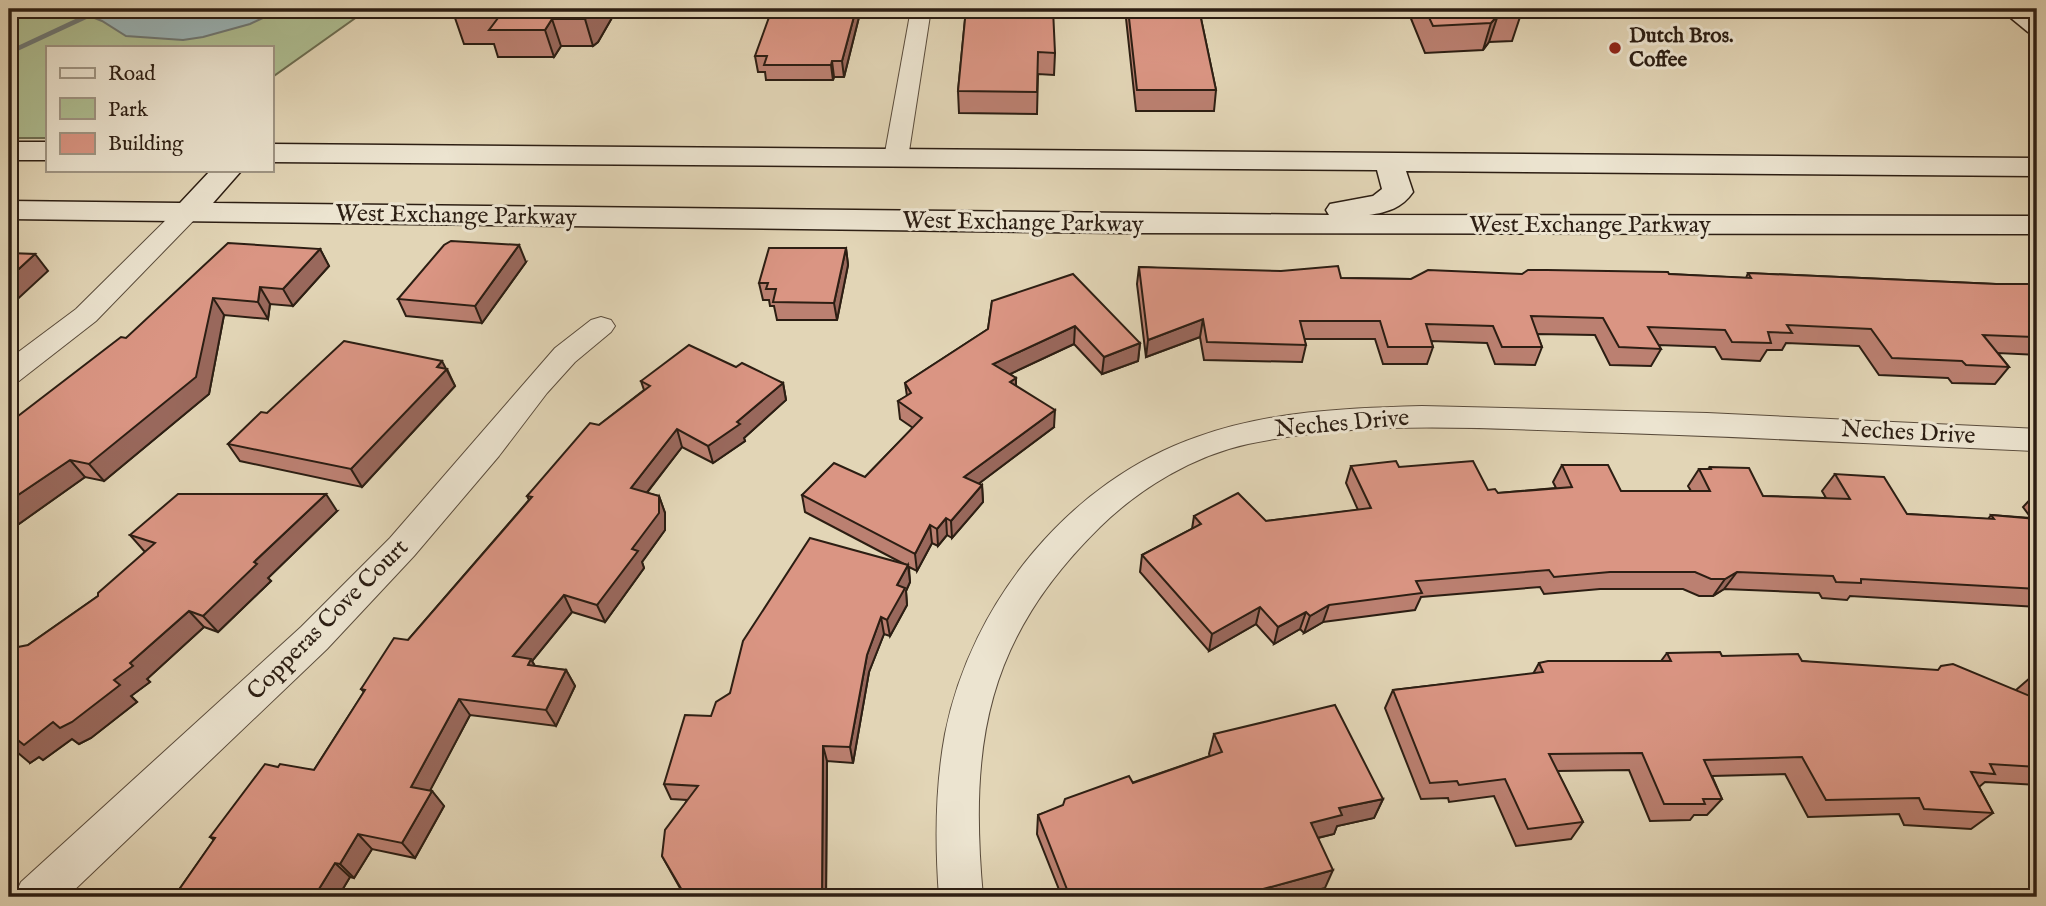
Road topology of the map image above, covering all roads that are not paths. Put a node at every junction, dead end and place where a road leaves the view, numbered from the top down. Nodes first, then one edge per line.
1 (920, 9) edge
2 (2012, 9) edge
3 (2037, 27) edge
4 (9, 151) edge
5 (46, 151) edge
6 (273, 153) edge
7 (896, 158) junction
8 (1389, 162) junction
9 (2037, 167) edge
10 (225, 172) edge
11 (9, 210) edge
12 (187, 213) junction
13 (1038, 223) junction
14 (2037, 225) edge
15 (601, 326) dead end
16 (9, 374) edge
17 (2037, 440) edge
18 (36, 897) edge
19 (961, 897) edge

1 - 7 street
2 - 3 main road
4 - 5 main road
6 - 7 main road
7 - 8 main road
8 - 9 main road
8 - 13 main road
10 - 12 main road
11 - 12 main road, West Exchange Parkway
12 - 13 main road, West Exchange Parkway
12 - 16 street
13 - 14 main road, West Exchange Parkway
15 - 18 street, Copperas Cove Court
17 - 19 street, Neches Drive

